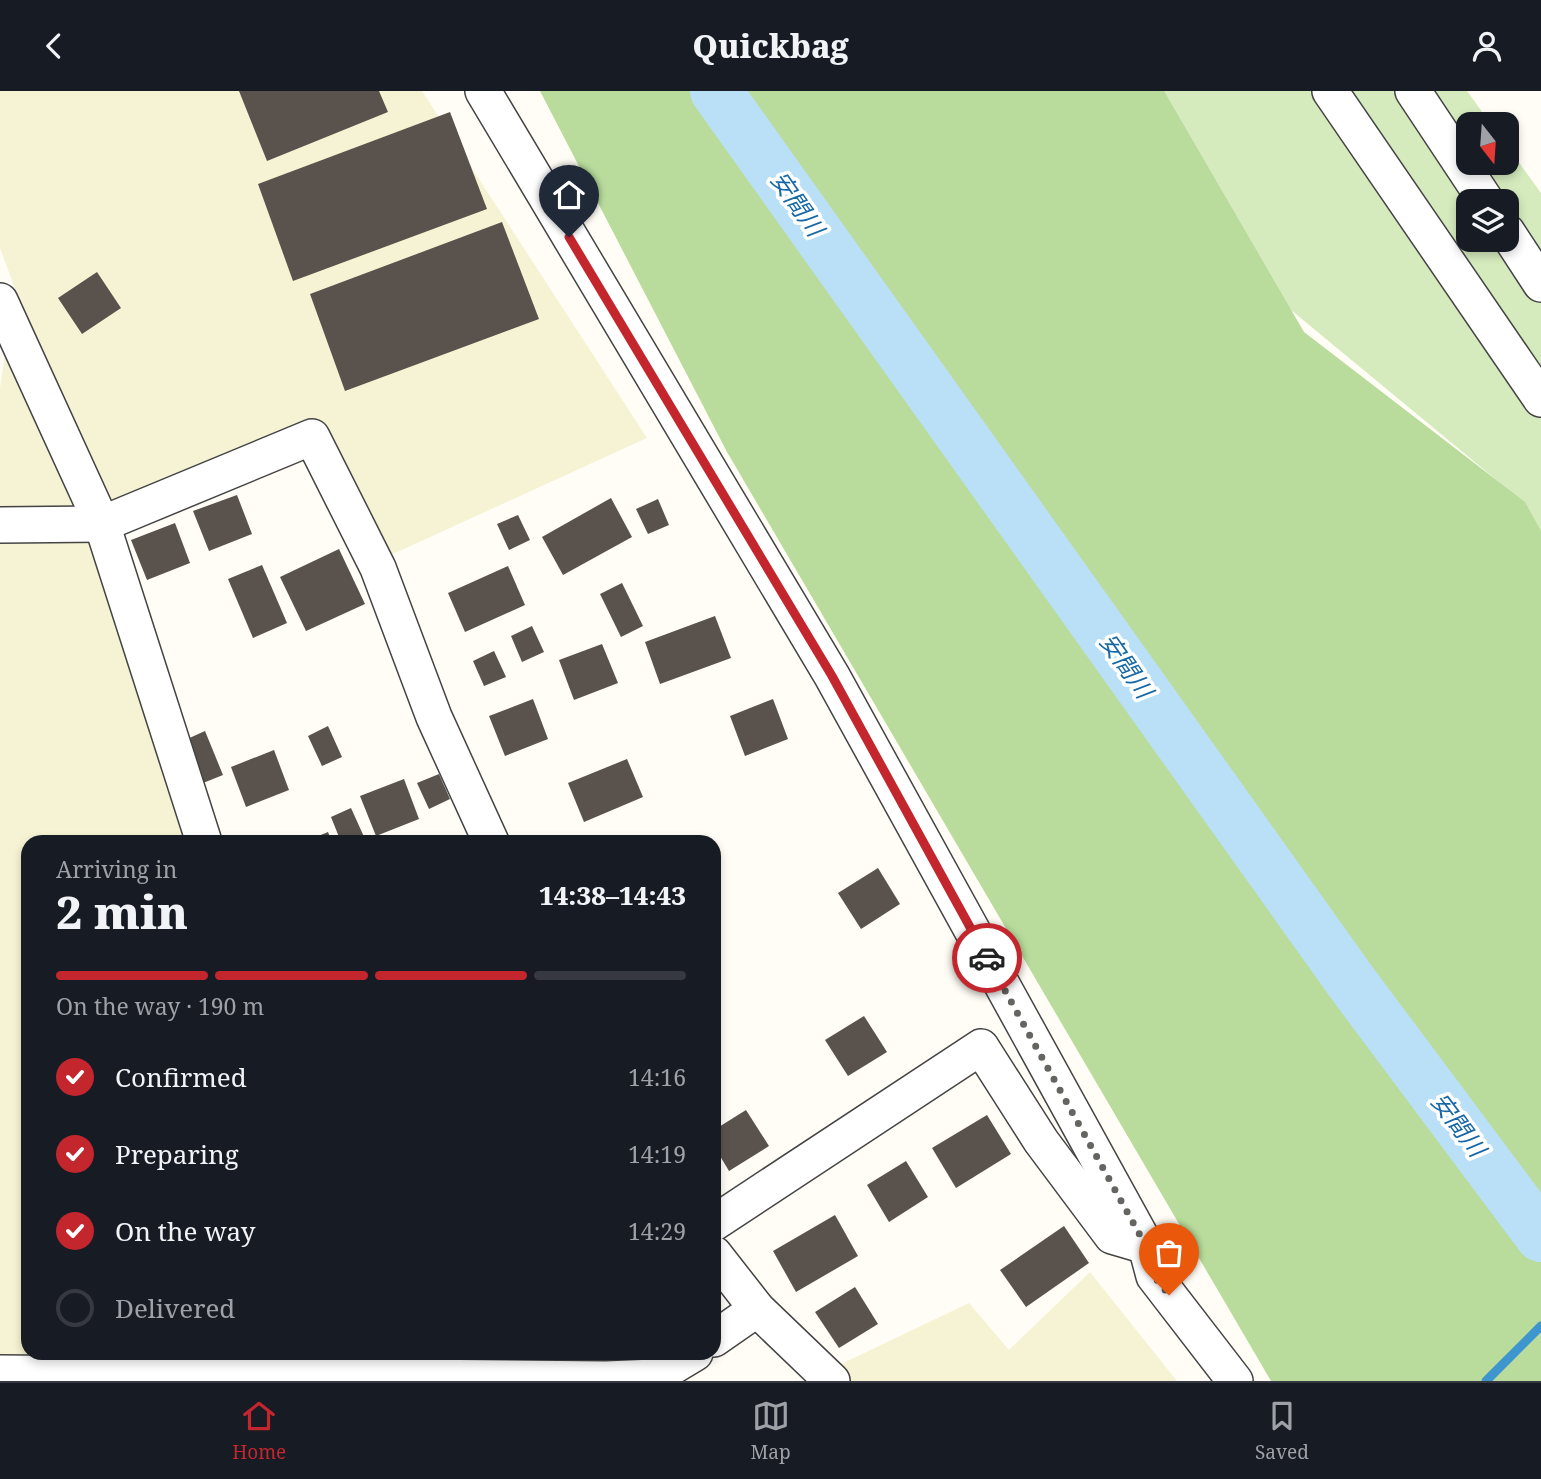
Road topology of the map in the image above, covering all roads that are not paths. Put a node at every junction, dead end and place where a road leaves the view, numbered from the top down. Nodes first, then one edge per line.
1 (472, 91) edge
2 (483, 91) edge
3 (1330, 91) edge
4 (1413, 91) edge
5 (500, 122) junction
6 (1478, 189) edge
7 (1519, 250) edge
8 (1541, 284) edge
9 (0, 301) edge
10 (1541, 399) edge
11 (102, 524) junction
12 (0, 525) edge
13 (202, 835) edge
14 (488, 835) edge
15 (721, 1218) edge
16 (1146, 1246) junction
17 (721, 1263) edge
18 (757, 1309) junction
19 (721, 1334) edge
20 (683, 1360) edge
21 (440, 1371) edge
22 (0, 1373) edge
23 (832, 1381) edge
24 (1235, 1381) edge

1 - 5 street
2 - 5 street
3 - 10 street
4 - 6 street
5 - 16 street
7 - 8 street
9 - 11 street
11 - 12 street
11 - 13 street
11 - 14 street
15 - 16 street
16 - 24 street
17 - 18 street
18 - 19 street
18 - 23 street
20 - 21 street
21 - 22 street

